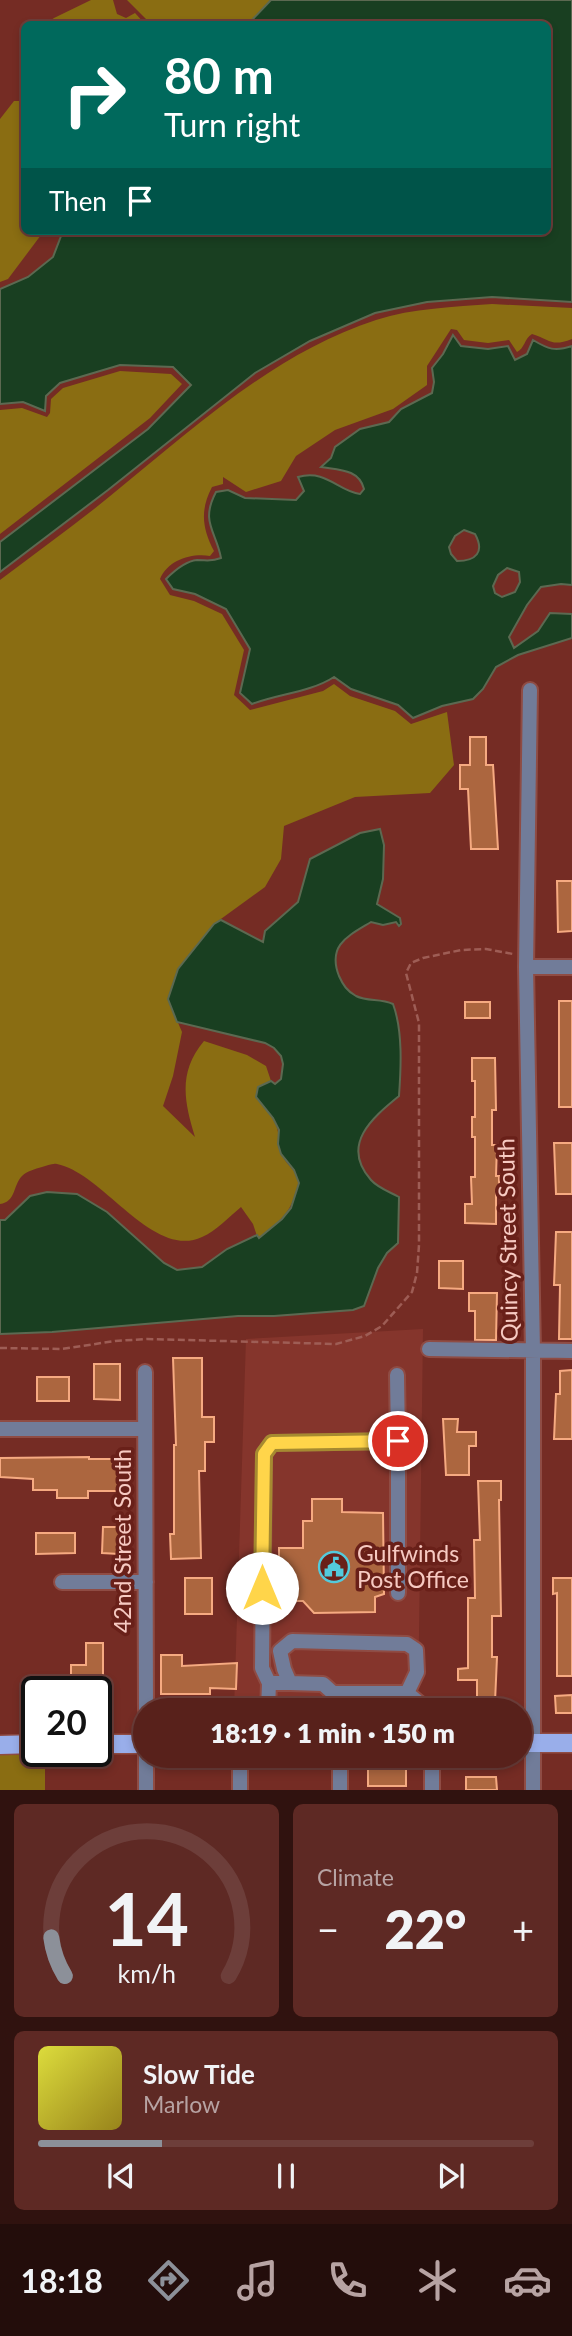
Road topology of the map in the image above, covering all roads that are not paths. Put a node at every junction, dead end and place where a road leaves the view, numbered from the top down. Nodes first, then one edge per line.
1 (530, 690) dead end
2 (526, 967) junction
3 (572, 967) edge
4 (429, 1349) dead end
5 (533, 1351) junction
6 (572, 1351) edge
7 (145, 1372) dead end
8 (397, 1375) dead end
9 (0, 1429) edge
10 (145, 1429) junction
11 (398, 1441) junction
12 (62, 1582) dead end
13 (146, 1582) junction
14 (398, 1593) dead end
15 (290, 1683) junction
16 (269, 1684) junction
17 (339, 1693) junction
18 (407, 1693) junction
19 (146, 1698) edge
20 (268, 1698) edge
21 (339, 1698) edge
22 (413, 1698) edge
23 (527, 1698) edge
24 (572, 1742) edge
25 (532, 1743) edge
26 (21, 1744) edge
27 (112, 1744) edge
28 (133, 1744) edge
29 (0, 1745) edge
30 (146, 1768) edge
31 (240, 1768) edge
32 (340, 1768) edge
33 (432, 1768) edge
34 (530, 1768) edge
35 (146, 1790) edge
36 (240, 1790) edge
37 (340, 1790) edge
38 (432, 1790) edge
39 (533, 1790) edge

1 - 2 street, Quincy Street South
2 - 3 street
2 - 5 street, Quincy Street South
4 - 5 street
5 - 6 street
5 - 23 street, Quincy Street South
7 - 10 street, 42nd Street South
8 - 11 street
9 - 10 street
10 - 13 street, 42nd Street South
11 - 14 street
11 - 16 street
12 - 13 street
13 - 19 street, 42nd Street South
15 - 16 street
15 - 17 street
15 - 18 street
16 - 20 street
17 - 18 street
17 - 21 street
18 - 22 street
24 - 25 main road
26 - 29 main road
27 - 28 main road
30 - 35 street
31 - 36 street
32 - 37 street
33 - 38 street
34 - 39 street, Quincy Street South

